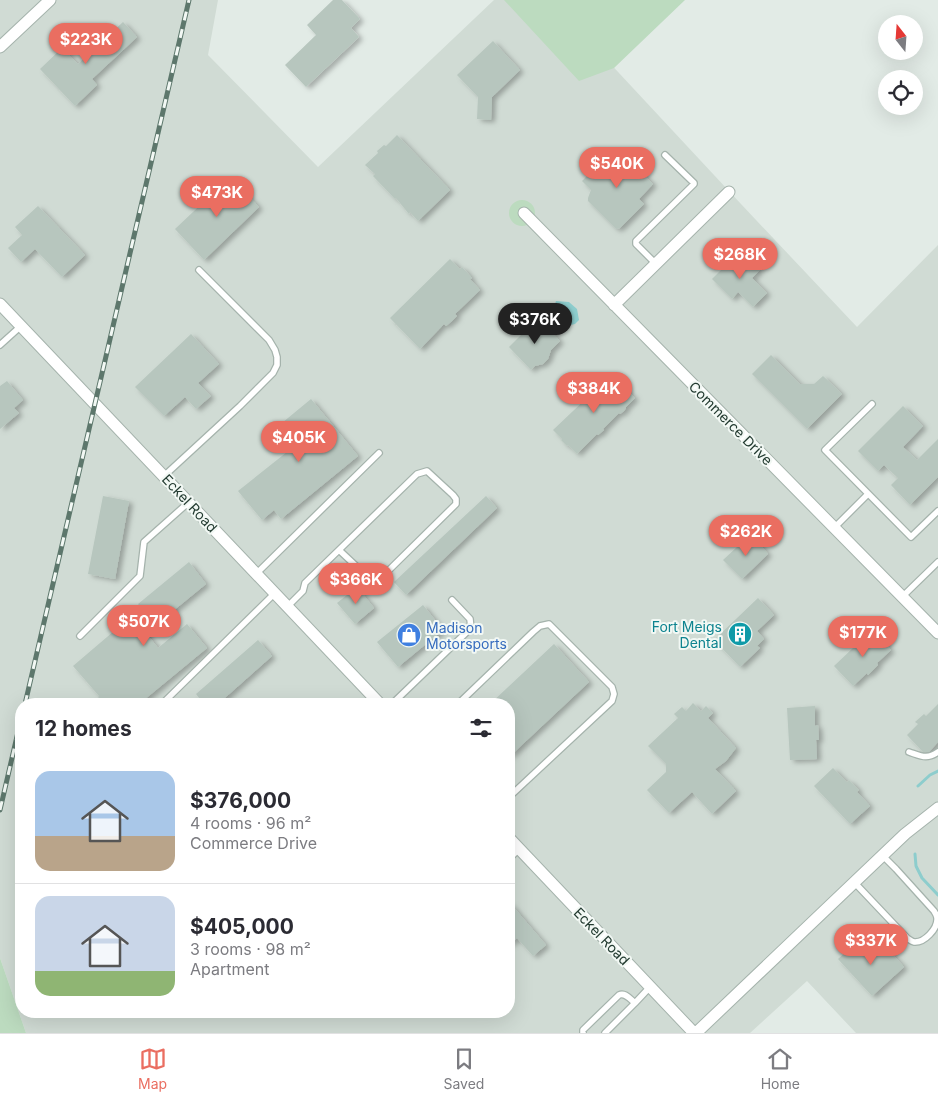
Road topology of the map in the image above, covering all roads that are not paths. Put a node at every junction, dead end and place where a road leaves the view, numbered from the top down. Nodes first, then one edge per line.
1 (50, 0) edge
2 (2, 42) edge
3 (665, 155) dead end
4 (729, 192) dead end
5 (524, 213) dead end
6 (656, 264) junction
7 (199, 270) dead end
8 (0, 304) edge
9 (614, 305) junction
10 (21, 326) junction
11 (0, 345) edge
12 (872, 404) dead end
13 (379, 452) dead end
14 (164, 476) junction
15 (868, 494) junction
16 (189, 502) junction
17 (938, 510) edge
18 (834, 528) junction
19 (339, 550) junction
20 (938, 562) edge
21 (257, 573) junction
22 (275, 593) junction
23 (902, 597) junction
24 (452, 600) dead end
25 (288, 606) junction
26 (938, 633) edge
27 (80, 636) dead end
28 (168, 698) edge
29 (371, 698) edge
30 (398, 698) edge
31 (464, 698) edge
32 (909, 752) dead end
33 (938, 752) edge
34 (515, 791) edge
35 (938, 808) edge
36 (515, 845) edge
37 (519, 849) junction
38 (515, 853) edge
39 (882, 855) junction
40 (854, 882) junction
41 (650, 987) junction
42 (635, 1003) junction
43 (583, 1033) edge
44 (605, 1033) edge
45 (695, 1033) edge

1 - 2 street
3 - 6 lane
4 - 6 street
5 - 9 street, Commerce Drive
6 - 9 street
7 - 14 lane
8 - 10 street, Eckel Road
9 - 18 street, Commerce Drive
10 - 11 lane
10 - 14 street, Eckel Road
12 - 15 lane
13 - 21 lane
14 - 16 street, Eckel Road
15 - 17 lane
15 - 18 lane
16 - 21 street, Eckel Road
16 - 27 lane
18 - 23 street, Commerce Drive
19 - 19 lane
19 - 25 lane
20 - 23 lane
21 - 22 street, Eckel Road
22 - 25 street, Eckel Road
22 - 28 lane
23 - 26 street, Commerce Drive
24 - 30 lane
25 - 29 street, Eckel Road
31 - 34 lane
32 - 33 lane
35 - 39 street
36 - 37 street, Eckel Road
37 - 38 lane
37 - 41 street, Eckel Road
39 - 40 street
39 - 40 lane
40 - 45 street
41 - 42 lane
41 - 45 street, Eckel Road
42 - 43 lane
42 - 44 lane

